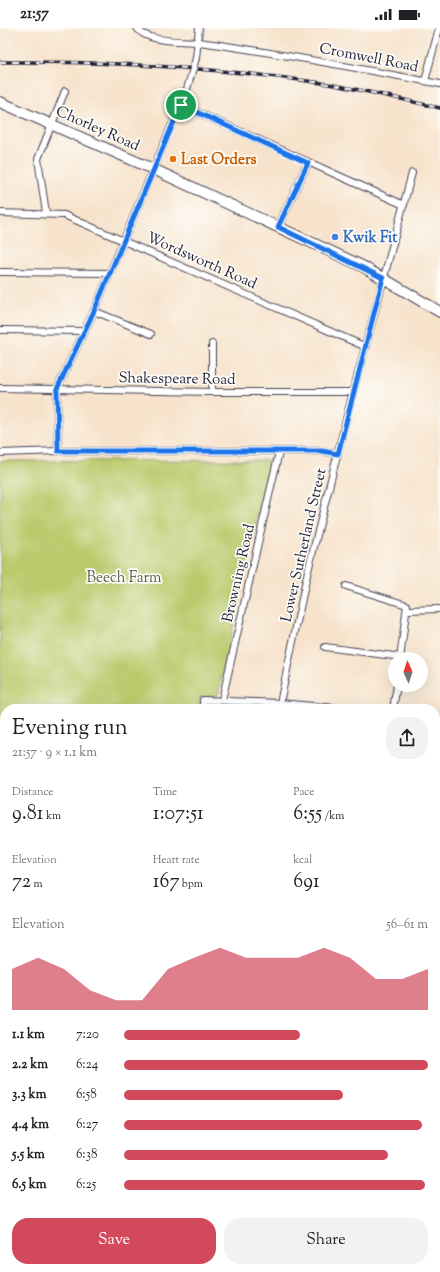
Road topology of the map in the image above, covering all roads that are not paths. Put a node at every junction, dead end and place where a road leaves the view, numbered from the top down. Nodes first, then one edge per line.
1 (137, 28) edge
2 (199, 28) edge
3 (439, 28) edge
4 (198, 42) junction
5 (425, 81) junction
6 (440, 84) edge
7 (65, 91) dead end
8 (0, 102) edge
9 (181, 105) junction
10 (52, 124) junction
11 (308, 163) junction
12 (154, 169) junction
13 (412, 173) dead end
14 (404, 205) junction
15 (0, 213) edge
16 (46, 213) junction
17 (278, 227) junction
18 (124, 240) junction
19 (0, 272) edge
20 (110, 273) junction
21 (383, 278) junction
22 (94, 311) junction
23 (440, 312) edge
24 (0, 330) edge
25 (84, 331) junction
26 (151, 334) dead end
27 (212, 344) dead end
28 (366, 347) junction
29 (0, 388) edge
30 (57, 389) junction
31 (212, 392) junction
32 (353, 392) junction
33 (58, 451) junction
34 (279, 452) junction
35 (0, 453) edge
36 (338, 454) junction
37 (346, 586) dead end
38 (407, 608) junction
39 (440, 609) edge
40 (325, 647) dead end
41 (401, 652) edge
42 (388, 656) edge
43 (396, 692) edge
44 (222, 700) junction
45 (280, 703) junction
46 (204, 704) edge
47 (249, 704) edge
48 (274, 704) edge
49 (295, 704) edge
50 (395, 704) edge

1 - 4 street, Cromwell Road
2 - 4 street
3 - 5 street
4 - 5 street, Cromwell Road
4 - 9 street, bridge
5 - 6 street, Cromwell Road
7 - 10 street
8 - 10 main road, Chorley Road
9 - 11 street
9 - 12 street
10 - 12 main road, Chorley Road
10 - 16 street
11 - 14 street
11 - 17 street
12 - 17 main road, Chorley Road
12 - 18 street
13 - 14 street, Lower Sutherland Street
14 - 21 street, Lower Sutherland Street
15 - 16 street, Wordsworth Road
16 - 18 street, Wordsworth Road
17 - 21 main road, Chorley Road
18 - 20 street
18 - 28 street, Wordsworth Road
19 - 20 street
20 - 22 street
21 - 23 main road, Chorley Road
21 - 28 street, Lower Sutherland Street
22 - 25 street
22 - 26 street
24 - 25 street
25 - 30 street
27 - 31 street
28 - 32 street, Lower Sutherland Street
29 - 30 street, Shakespeare Road
30 - 31 street, Shakespeare Road
30 - 33 street
31 - 32 street, Shakespeare Road
32 - 36 street, Lower Sutherland Street
33 - 34 street
33 - 35 street
34 - 36 street
34 - 44 street, Browning Road
36 - 45 street, Lower Sutherland Street
37 - 38 street
38 - 39 street
38 - 41 street
40 - 42 street
43 - 50 street
44 - 46 street
44 - 47 street
45 - 48 street
45 - 49 street

